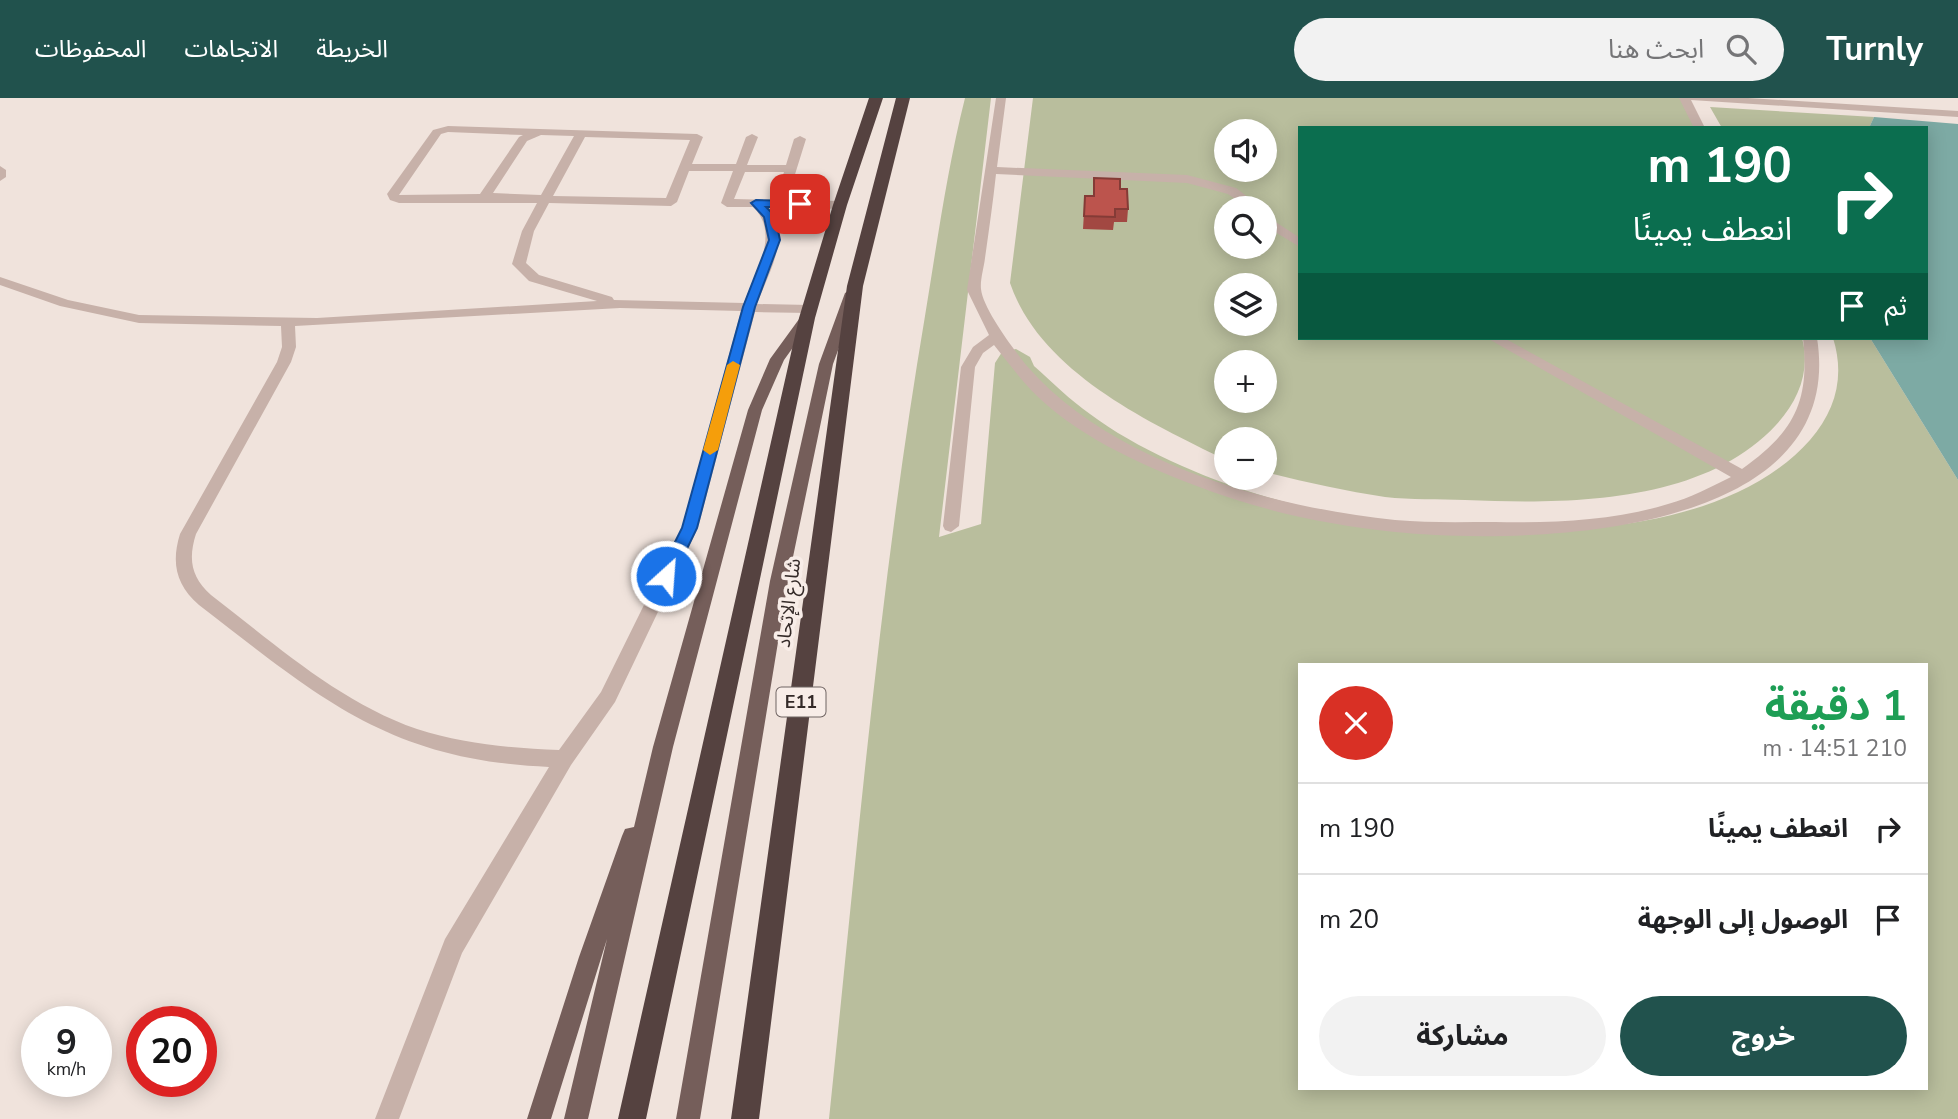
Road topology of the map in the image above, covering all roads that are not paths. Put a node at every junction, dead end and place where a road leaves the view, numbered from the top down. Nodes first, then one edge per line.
1 (876, 98) edge
2 (903, 98) edge
3 (1001, 98) edge
4 (1684, 98) edge
5 (1694, 98) edge
6 (1958, 114) edge
7 (1699, 126) edge
8 (537, 133) junction
9 (581, 134) junction
10 (752, 137) dead end
11 (800, 139) dead end
12 (685, 167) junction
13 (741, 169) junction
14 (791, 169) junction
15 (0, 170) edge
16 (990, 170) junction
17 (0, 177) edge
18 (1239, 196) edge
19 (494, 198) junction
20 (545, 200) junction
21 (756, 203) junction
22 (780, 203) junction
23 (840, 205) junction
24 (1277, 229) edge
25 (1298, 242) edge
26 (0, 281) edge
27 (855, 286) junction
28 (620, 304) junction
29 (749, 307) junction
30 (809, 314) junction
31 (288, 320) junction
32 (996, 337) junction
33 (1498, 340) edge
34 (1810, 340) edge
35 (1744, 477) junction
36 (951, 526) dead end
37 (663, 747) junction
38 (564, 759) junction
39 (748, 1095) joint
40 (387, 1119) edge
41 (539, 1119) edge
42 (576, 1119) edge
43 (632, 1119) edge
44 (688, 1119) edge
45 (748, 1119) edge

1 - 23 highway
2 - 27 highway, شارع الإتحاد / E11
3 - 16 street
4 - 7 street
5 - 6 street
8 - 9 street
8 - 19 street
8 - 19 street
9 - 12 street
9 - 20 street
10 - 13 street
11 - 14 street
12 - 13 street
12 - 20 street
13 - 14 street
13 - 21 street
14 - 22 street
15 - 17 street
16 - 18 street
16 - 32 street
19 - 20 street
20 - 28 street
21 - 22 street
21 - 29 street
22 - 23 street
23 - 30 highway
24 - 25 street
26 - 31 street
27 - 39 highway, شارع الإتحاد / E11
27 - 44 main road
28 - 29 street
28 - 31 street
29 - 30 street
29 - 38 street
30 - 37 main road
30 - 43 highway
31 - 38 street
32 - 35 street
32 - 36 street
33 - 35 street
34 - 35 street
37 - 41 main road
37 - 42 main road
38 - 40 street
39 - 45 street

